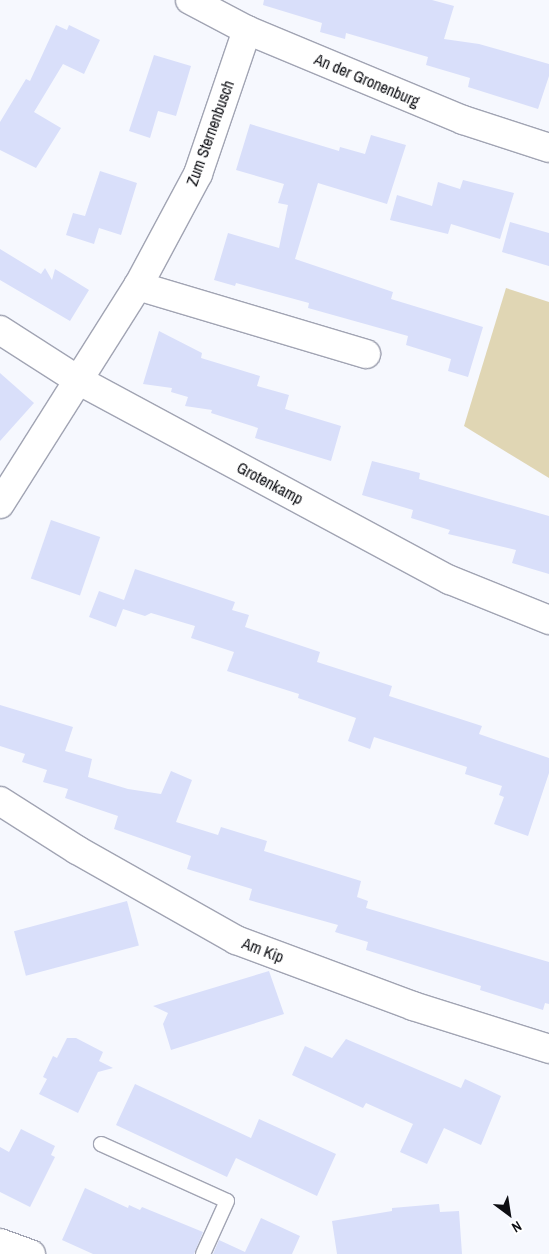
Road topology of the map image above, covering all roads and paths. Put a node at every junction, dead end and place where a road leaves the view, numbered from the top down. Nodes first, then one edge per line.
1 (190, 0) edge
2 (247, 30) junction
3 (549, 148) edge
4 (138, 286) junction
5 (0, 330) edge
6 (366, 354) dead end
7 (78, 380) junction
8 (0, 504) edge
9 (549, 620) edge
10 (0, 801) edge
11 (549, 1049) edge
12 (100, 1144) dead end
13 (0, 1243) edge
14 (31, 1254) edge
15 (204, 1254) edge

1 - 2 street, An der Gronenburg
2 - 3 street, An der Gronenburg
2 - 4 street, Zum Sternenbusch
4 - 6 street
4 - 7 street, Zum Sternenbusch
5 - 7 street, Grotenkamp
7 - 8 street, Zum Sternenbusch
7 - 9 street, Grotenkamp
10 - 11 street, Am Kip
12 - 15 lane
13 - 14 street

